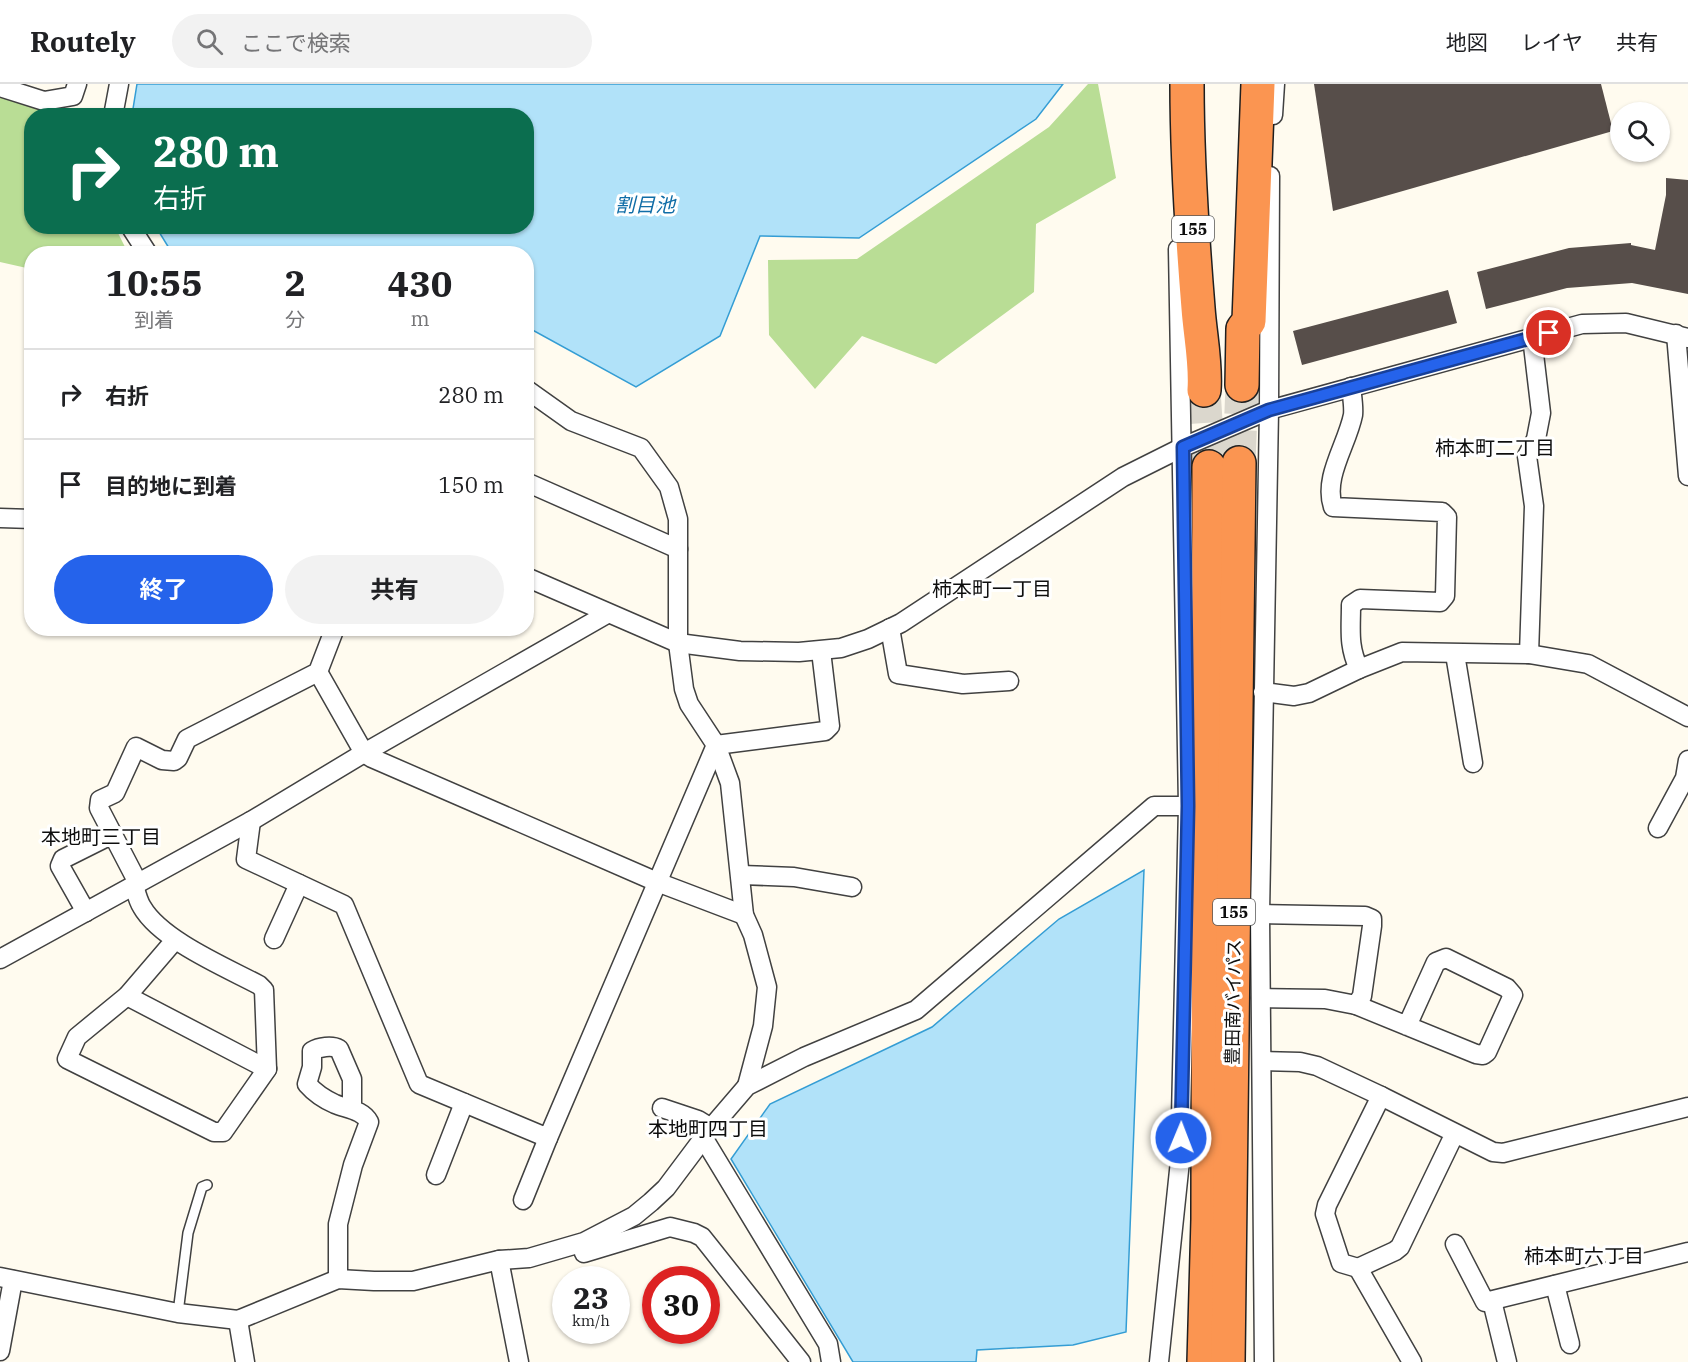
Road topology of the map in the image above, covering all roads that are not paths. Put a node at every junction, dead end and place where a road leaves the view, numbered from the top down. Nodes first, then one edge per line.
1 (77, 84) edge
2 (119, 84) edge
3 (1171, 84) edge
4 (1187, 84) edge
5 (1258, 84) edge
6 (1275, 84) edge
7 (0, 87) edge
8 (114, 108) edge
9 (1682, 336) edge
10 (1532, 337) junction
11 (1204, 382) tunnel mouth
12 (1242, 385) tunnel mouth
13 (1351, 387) junction
14 (534, 395) edge
15 (1269, 410) junction
16 (1183, 447) junction
17 (1688, 476) edge
18 (534, 486) edge
19 (0, 518) edge
20 (24, 519) edge
21 (678, 549) junction
22 (534, 581) edge
23 (607, 614) junction
24 (891, 628) junction
25 (332, 636) edge
26 (678, 643) junction
27 (821, 651) junction
28 (1455, 654) junction
29 (1529, 654) junction
30 (1359, 669) junction
31 (318, 672) junction
32 (1009, 681) dead end
33 (1263, 692) junction
34 (1688, 717) edge
35 (716, 745) junction
36 (364, 753) junction
37 (1688, 760) edge
38 (1473, 763) dead end
39 (1188, 806) junction
40 (251, 821) junction
41 (1658, 828) dead end
42 (113, 834) junction
43 (741, 875) junction
44 (657, 882) junction
45 (136, 884) junction
46 (299, 884) junction
47 (852, 887) dead end
48 (86, 912) junction
49 (1260, 914) junction
50 (744, 915) junction
51 (274, 939) dead end
52 (175, 940) junction
53 (0, 959) edge
54 (127, 996) junction
55 (1261, 998) junction
56 (1356, 1005) junction
57 (1407, 1026) junction
58 (1262, 1061) junction
59 (267, 1069) junction
60 (747, 1086) junction
61 (1381, 1096) junction
62 (464, 1103) junction
63 (1688, 1107) edge
64 (662, 1108) dead end
65 (352, 1109) dead end
66 (708, 1133) junction
67 (1455, 1133) junction
68 (548, 1138) junction
69 (436, 1175) dead end
70 (207, 1185) dead end
71 (524, 1200) dead end
72 (1455, 1244) dead end
73 (1688, 1252) edge
74 (548, 1254) junction
75 (499, 1260) junction
76 (1358, 1268) junction
77 (7, 1278) edge
78 (338, 1279) junction
79 (1555, 1285) junction
80 (1492, 1300) junction
81 (178, 1313) junction
82 (238, 1320) junction
83 (1570, 1344) dead end
84 (0, 1351) edge
85 (245, 1362) edge
86 (519, 1362) edge
87 (801, 1362) edge
88 (831, 1362) edge
89 (1159, 1362) edge
90 (1204, 1362) edge
91 (1228, 1362) edge
92 (1264, 1362) edge
93 (1412, 1362) edge
94 (1507, 1362) edge

1 - 7 street
2 - 8 street
3 - 16 street
4 - 11 highway, 155
5 - 12 highway
6 - 15 street
9 - 10 street
9 - 17 street
10 - 13 street
10 - 29 street
13 - 15 street
13 - 30 street
14 - 21 street
15 - 16 street
15 - 33 street
16 - 24 street
16 - 39 street
18 - 21 street
19 - 20 street
21 - 26 street
22 - 23 street
23 - 26 street
23 - 36 street
24 - 27 street
24 - 32 street
25 - 31 street
26 - 27 street
26 - 35 street
27 - 35 street
28 - 29 street
28 - 30 street
28 - 38 street
29 - 34 street
30 - 33 street
31 - 36 street
31 - 42 street
33 - 49 street
35 - 43 street
35 - 44 street
36 - 40 street
36 - 44 street
37 - 41 street
39 - 60 street
39 - 89 street
40 - 45 street
40 - 46 street
42 - 45 street
42 - 48 street
43 - 47 street
43 - 50 street
44 - 50 street
44 - 68 street
45 - 48 street
45 - 52 street
46 - 51 street
46 - 62 street
48 - 53 street
49 - 55 street
49 - 56 street
50 - 60 street
52 - 54 street
52 - 59 street
54 - 59 street
54 - 59 street
55 - 56 street
55 - 58 street
56 - 57 street
57 - 57 street
58 - 61 street
58 - 92 street
60 - 66 street
61 - 67 street
61 - 76 street
62 - 68 street
62 - 69 street
63 - 67 street
64 - 66 street
65 - 78 street
66 - 74 street
66 - 88 street
67 - 76 street
68 - 71 street
70 - 81 lane
72 - 80 street
73 - 79 street
74 - 75 street
74 - 87 street
75 - 78 street
75 - 86 street
76 - 93 street
77 - 81 street
77 - 84 street
78 - 82 street
79 - 80 street
79 - 83 street
80 - 94 street
81 - 82 street
82 - 85 street
90 - 91 highway, 豊田南バイパス / 155

